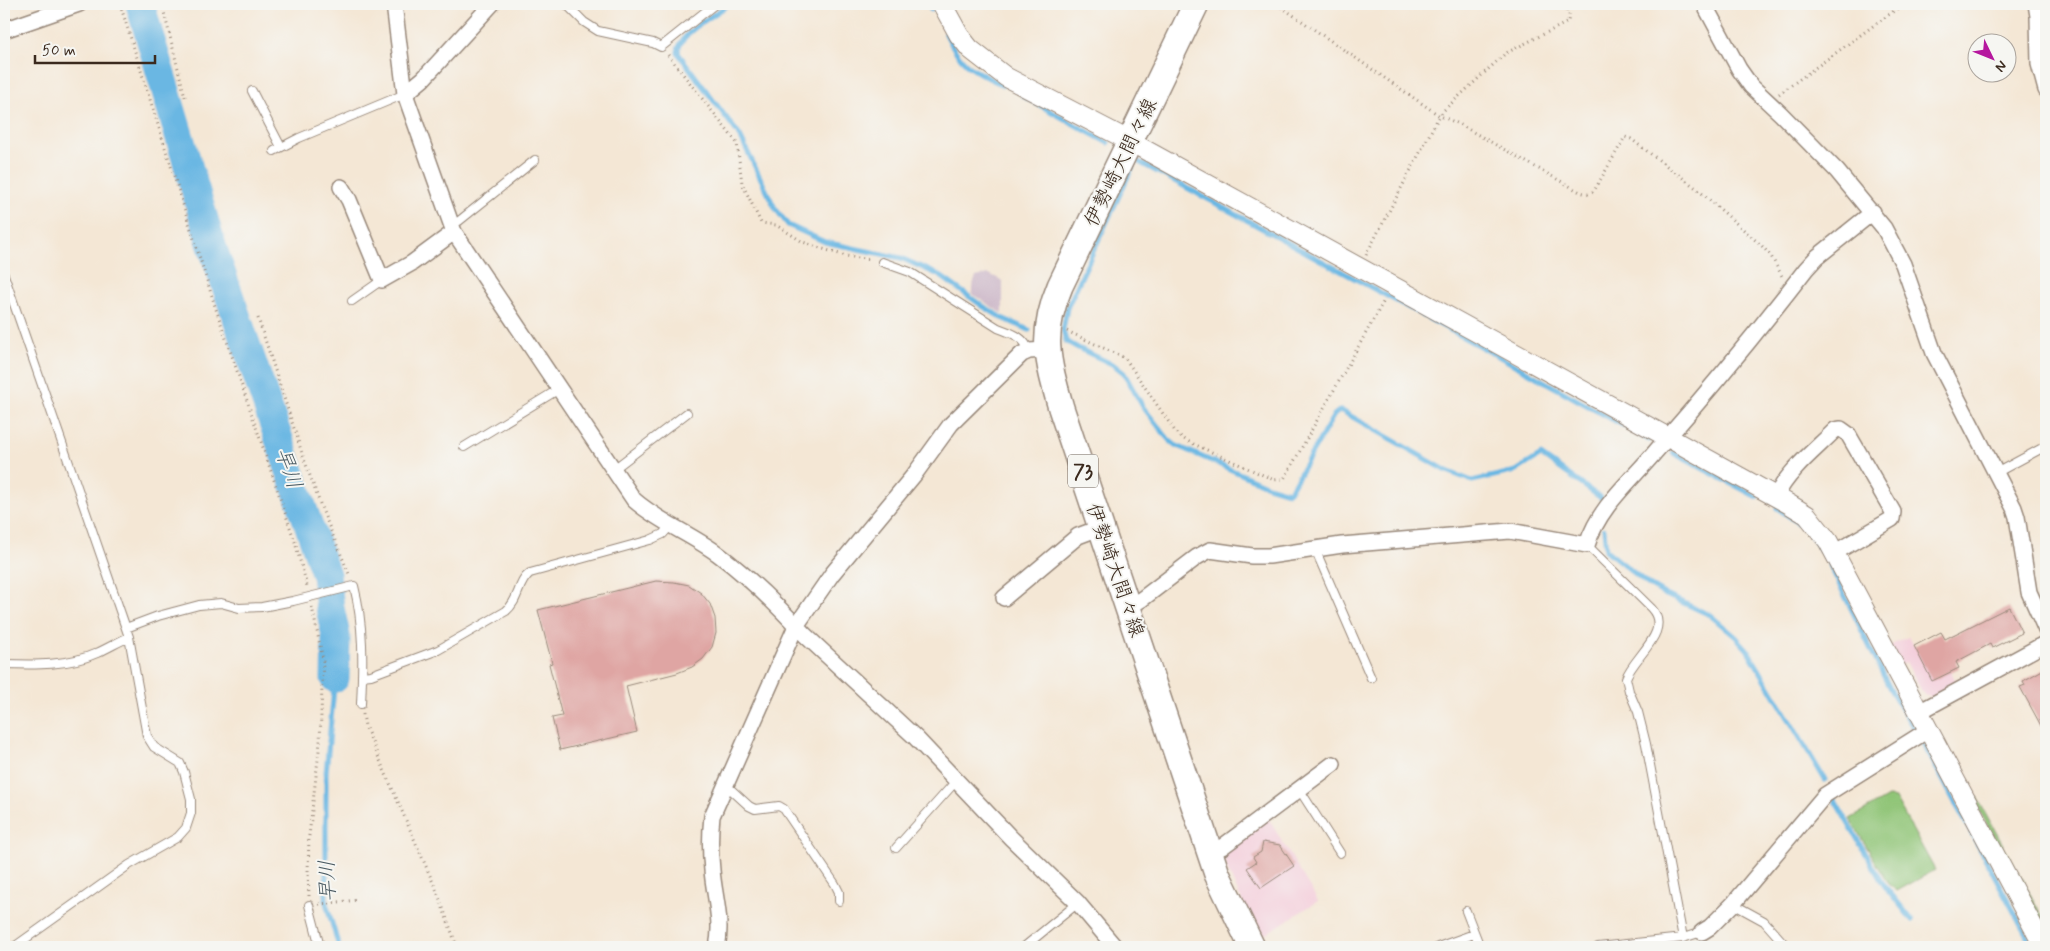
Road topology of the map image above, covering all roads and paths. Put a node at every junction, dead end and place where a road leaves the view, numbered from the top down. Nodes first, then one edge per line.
1 (79, 4) edge
2 (120, 4) edge
3 (162, 4) edge
4 (394, 4) edge
5 (492, 4) edge
6 (566, 4) edge
7 (714, 4) edge
8 (942, 4) edge
9 (1196, 4) edge
10 (1277, 4) edge
11 (1565, 4) edge
12 (1704, 4) edge
13 (2036, 4) edge
14 (1898, 8) dead end
15 (4, 30) edge
16 (661, 47) junction
17 (2046, 90) edge
18 (252, 91) dead end
19 (405, 94) junction
20 (185, 97) dead end
21 (1769, 102) junction
22 (1440, 116) junction
23 (1130, 141) junction
24 (535, 160) dead end
25 (341, 187) dead end
26 (1873, 212) junction
27 (453, 228) junction
28 (882, 262) joint
29 (1359, 268) junction
30 (4, 275) edge
31 (382, 280) junction
32 (1392, 287) junction
33 (1791, 289) junction
34 (352, 302) dead end
35 (258, 318) dead end
36 (1048, 322) junction
37 (1038, 351) junction
38 (560, 389) junction
39 (687, 413) dead end
40 (1668, 438) junction
41 (2046, 446) edge
42 (464, 447) dead end
43 (614, 469) junction
44 (1996, 473) junction
45 (1776, 496) junction
46 (670, 526) junction
47 (1102, 527) junction
48 (1588, 545) junction
49 (1315, 549) junction
50 (1834, 553) junction
51 (354, 586) junction
52 (312, 596) junction
53 (1004, 598) dead end
54 (1129, 607) junction
55 (796, 626) junction
56 (126, 628) junction
57 (2046, 630) edge
58 (129, 637) junction
59 (2046, 643) edge
60 (4, 664) edge
61 (362, 676) junction
62 (1372, 678) dead end
63 (361, 704) joint
64 (1918, 712) junction
65 (1928, 730) junction
66 (1333, 764) dead end
67 (956, 780) junction
68 (726, 785) junction
69 (1299, 789) junction
70 (896, 848) dead end
71 (1209, 850) junction
72 (1340, 852) dead end
73 (358, 900) dead end
74 (839, 901) dead end
75 (1078, 902) junction
76 (1732, 904) junction
77 (313, 905) junction
78 (1466, 911) dead end
79 (1702, 932) joint
80 (1474, 934) junction
81 (1683, 938) junction
82 (14, 947) edge
83 (320, 947) edge
84 (458, 947) edge
85 (717, 947) edge
86 (1024, 947) edge
87 (1115, 947) edge
88 (1252, 947) edge
89 (1438, 947) edge
90 (1480, 947) edge
91 (1598, 947) edge
92 (1787, 947) edge
93 (2044, 947) edge

1 - 15 street
2 - 52 path
3 - 20 path
4 - 19 street
5 - 19 street
6 - 16 lane
7 - 16 lane
8 - 23 street
9 - 23 main road, 伊勢崎大間々線 / 73
10 - 22 path
11 - 22 path
12 - 21 street
13 - 17 street
14 - 21 path
16 - 28 path
18 - 19 lane
19 - 27 street
21 - 26 street
22 - 29 path
22 - 33 path
23 - 29 street
23 - 36 main road, 伊勢崎大間々線 / 73
24 - 27 lane
25 - 31 street
26 - 33 street
26 - 44 street
27 - 31 street
27 - 38 street
28 - 37 lane
29 - 32 street
30 - 56 lane
31 - 34 lane
32 - 36 path
32 - 40 street
33 - 40 street
35 - 51 path
36 - 37 main road, 伊勢崎大間々線 / 73
37 - 47 main road, 伊勢崎大間々線 / 73
37 - 55 street
38 - 42 lane
38 - 43 street
39 - 43 lane
40 - 45 street
40 - 48 street
41 - 44 lane
43 - 46 street
44 - 57 street
45 - 50 street
45 - 50 street
46 - 55 street
46 - 61 lane
47 - 53 street
47 - 54 main road, 伊勢崎大間々線 / 73
48 - 49 street
48 - 81 lane
49 - 54 street
49 - 62 lane
50 - 64 street
51 - 52 lane
51 - 61 lane
52 - 56 lane
52 - 77 path
54 - 71 main road, 伊勢崎大間々線 / 73
55 - 67 street
55 - 68 street
56 - 58 lane
58 - 60 lane
58 - 82 lane
59 - 64 street
61 - 63 lane
63 - 84 path
64 - 65 street
65 - 76 street
65 - 93 street
66 - 69 street
67 - 70 lane
67 - 75 street
68 - 74 lane
68 - 85 street
69 - 71 street
69 - 72 lane
71 - 88 main road, 伊勢崎大間々線 / 73
73 - 77 path
75 - 86 lane
75 - 87 street
76 - 79 street
76 - 92 lane
77 - 83 lane
78 - 80 lane
79 - 81 lane
80 - 89 lane
80 - 90 lane
81 - 91 lane

